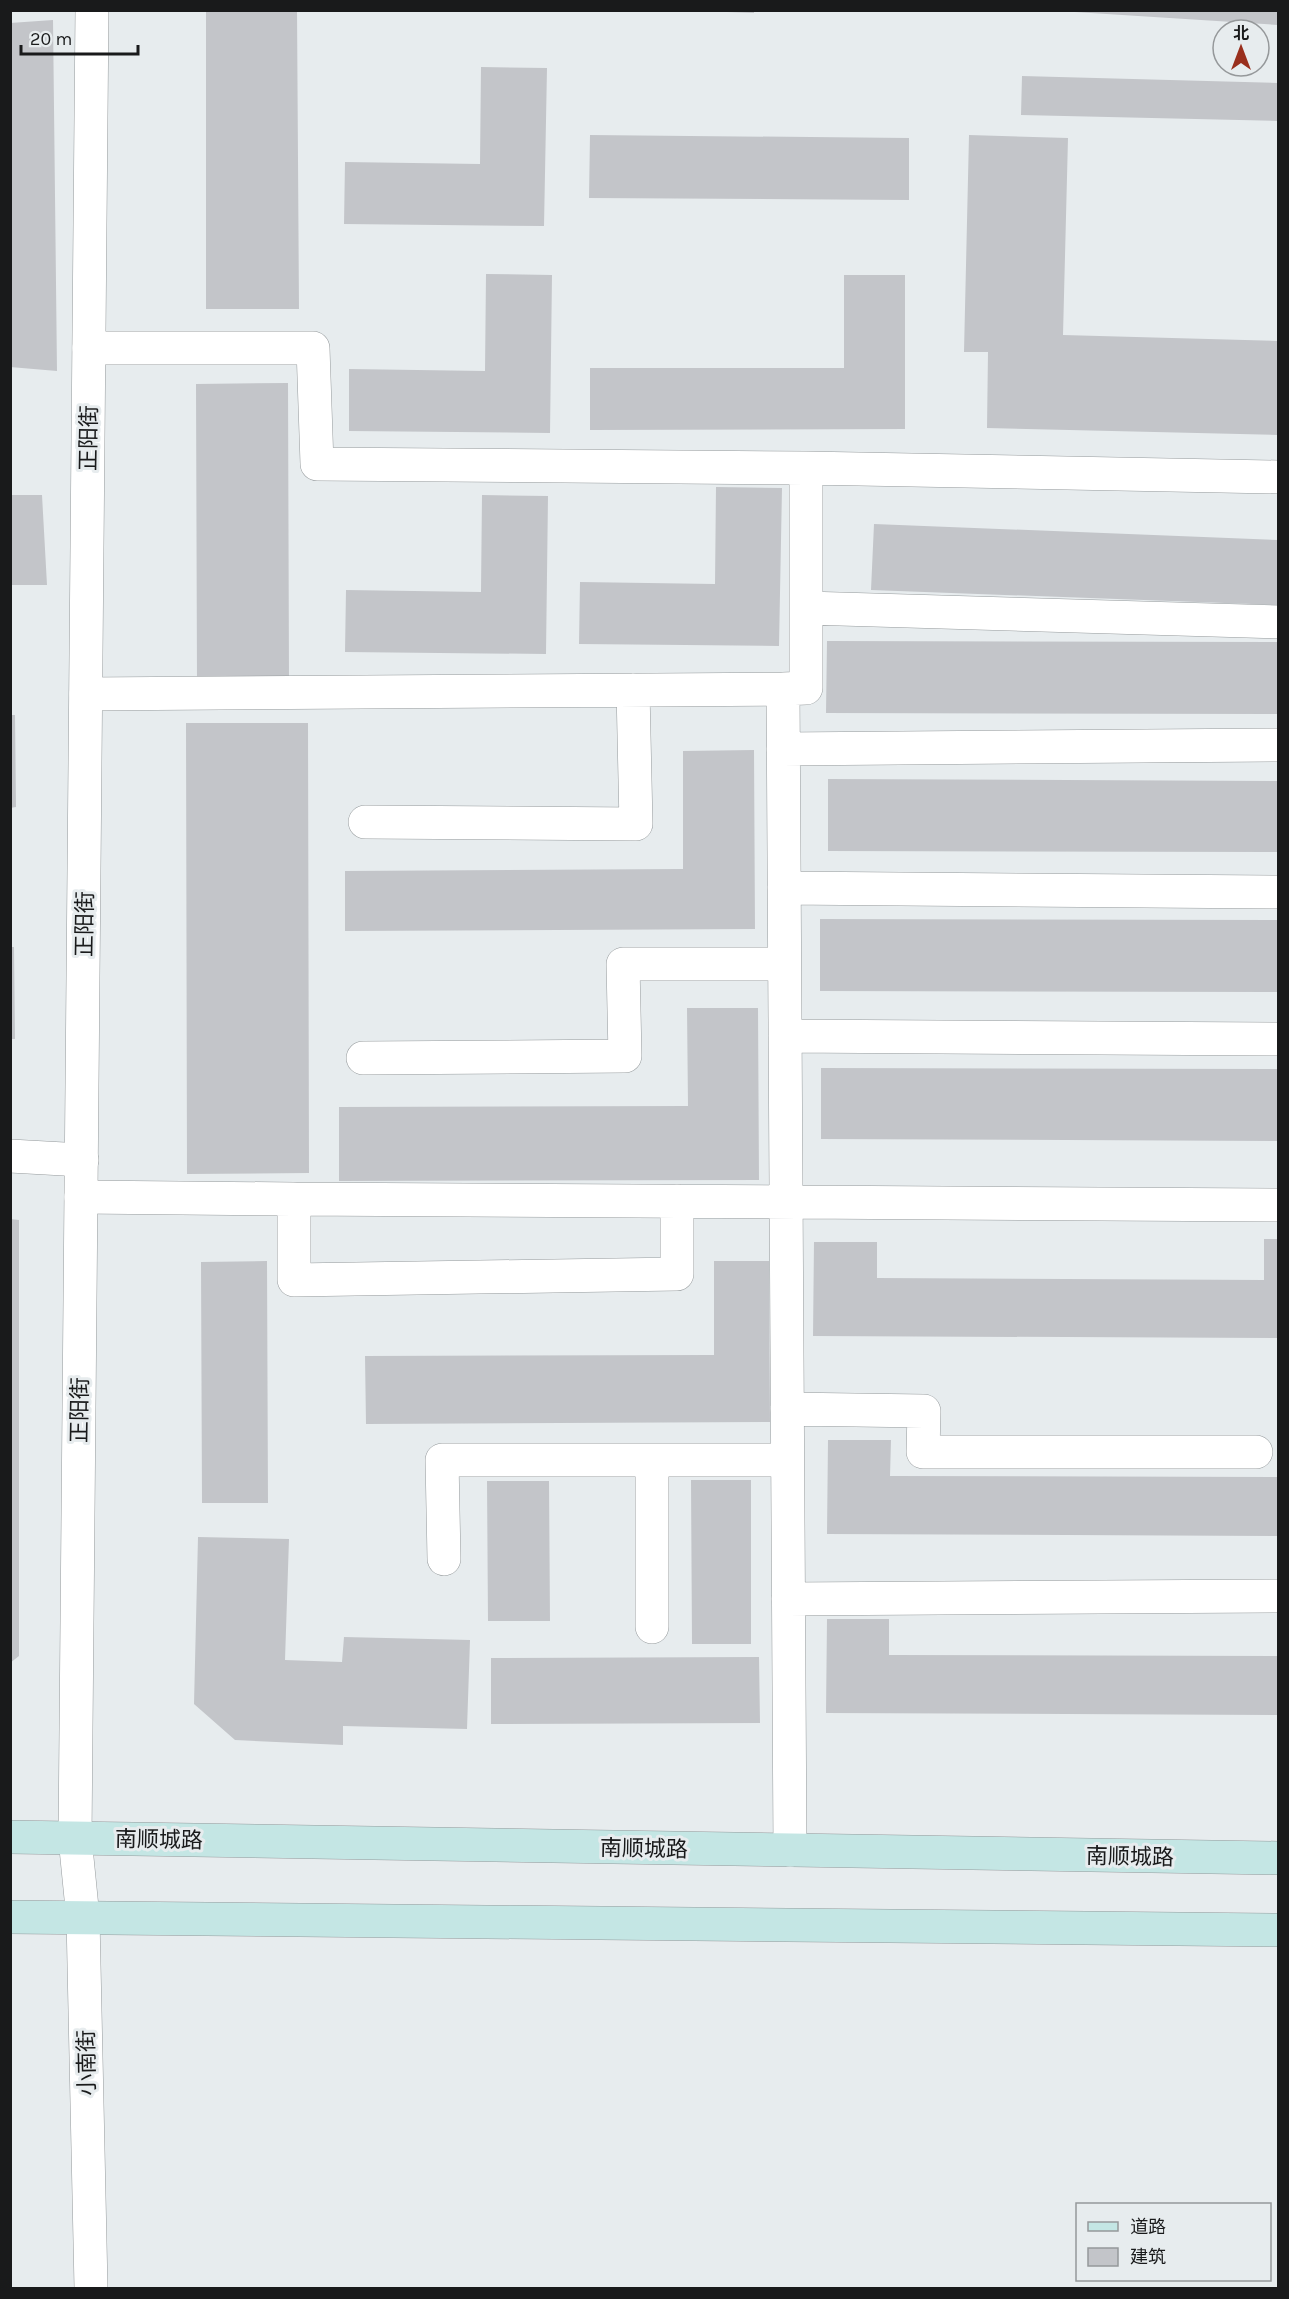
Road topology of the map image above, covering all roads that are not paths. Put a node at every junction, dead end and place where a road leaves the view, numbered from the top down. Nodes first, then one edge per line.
1 (92, 10) edge
2 (89, 348) junction
3 (806, 468) junction
4 (1278, 477) edge
5 (806, 608) junction
6 (1278, 622) edge
7 (783, 689) junction
8 (633, 690) junction
9 (86, 694) junction
10 (1278, 745) edge
11 (783, 749) junction
12 (365, 822) dead end
13 (784, 888) junction
14 (1278, 892) edge
15 (784, 964) junction
16 (785, 1036) junction
17 (1278, 1039) edge
18 (363, 1058) dead end
19 (10, 1156) edge
20 (82, 1160) junction
21 (81, 1197) junction
22 (294, 1199) junction
23 (678, 1201) junction
24 (786, 1203) junction
25 (1278, 1205) edge
26 (787, 1409) junction
27 (1256, 1452) dead end
28 (652, 1460) junction
29 (787, 1460) junction
30 (444, 1559) dead end
31 (1278, 1596) edge
32 (788, 1599) junction
33 (652, 1627) dead end
34 (10, 1837) edge
35 (75, 1838) junction
36 (790, 1850) junction
37 (1278, 1858) edge
38 (10, 1917) edge
39 (83, 1918) junction
40 (1278, 1930) edge
41 (91, 2289) edge

1 - 2 street, 正阳街
2 - 3 street
2 - 9 street, 正阳街
3 - 4 street
3 - 5 street
5 - 6 street
5 - 7 street
7 - 8 street
7 - 11 street
8 - 9 street
8 - 12 street
9 - 20 street, 正阳街
10 - 11 street
11 - 13 street
13 - 14 street
13 - 15 street
15 - 16 street
15 - 18 street
16 - 17 street
16 - 24 street
19 - 20 street
20 - 21 street, 正阳街
21 - 22 street
21 - 35 street, 正阳街
22 - 23 street
22 - 23 street
23 - 24 street
24 - 25 street
24 - 26 street
26 - 27 street
26 - 29 street
28 - 29 street
28 - 30 street
28 - 33 street
29 - 32 street
31 - 32 street
32 - 36 street
34 - 35 main road, 南顺城路
35 - 36 main road, 南顺城路
35 - 39 street, 小南街
36 - 37 main road, 南顺城路
38 - 39 main road
39 - 40 main road
39 - 41 street, 小南街

